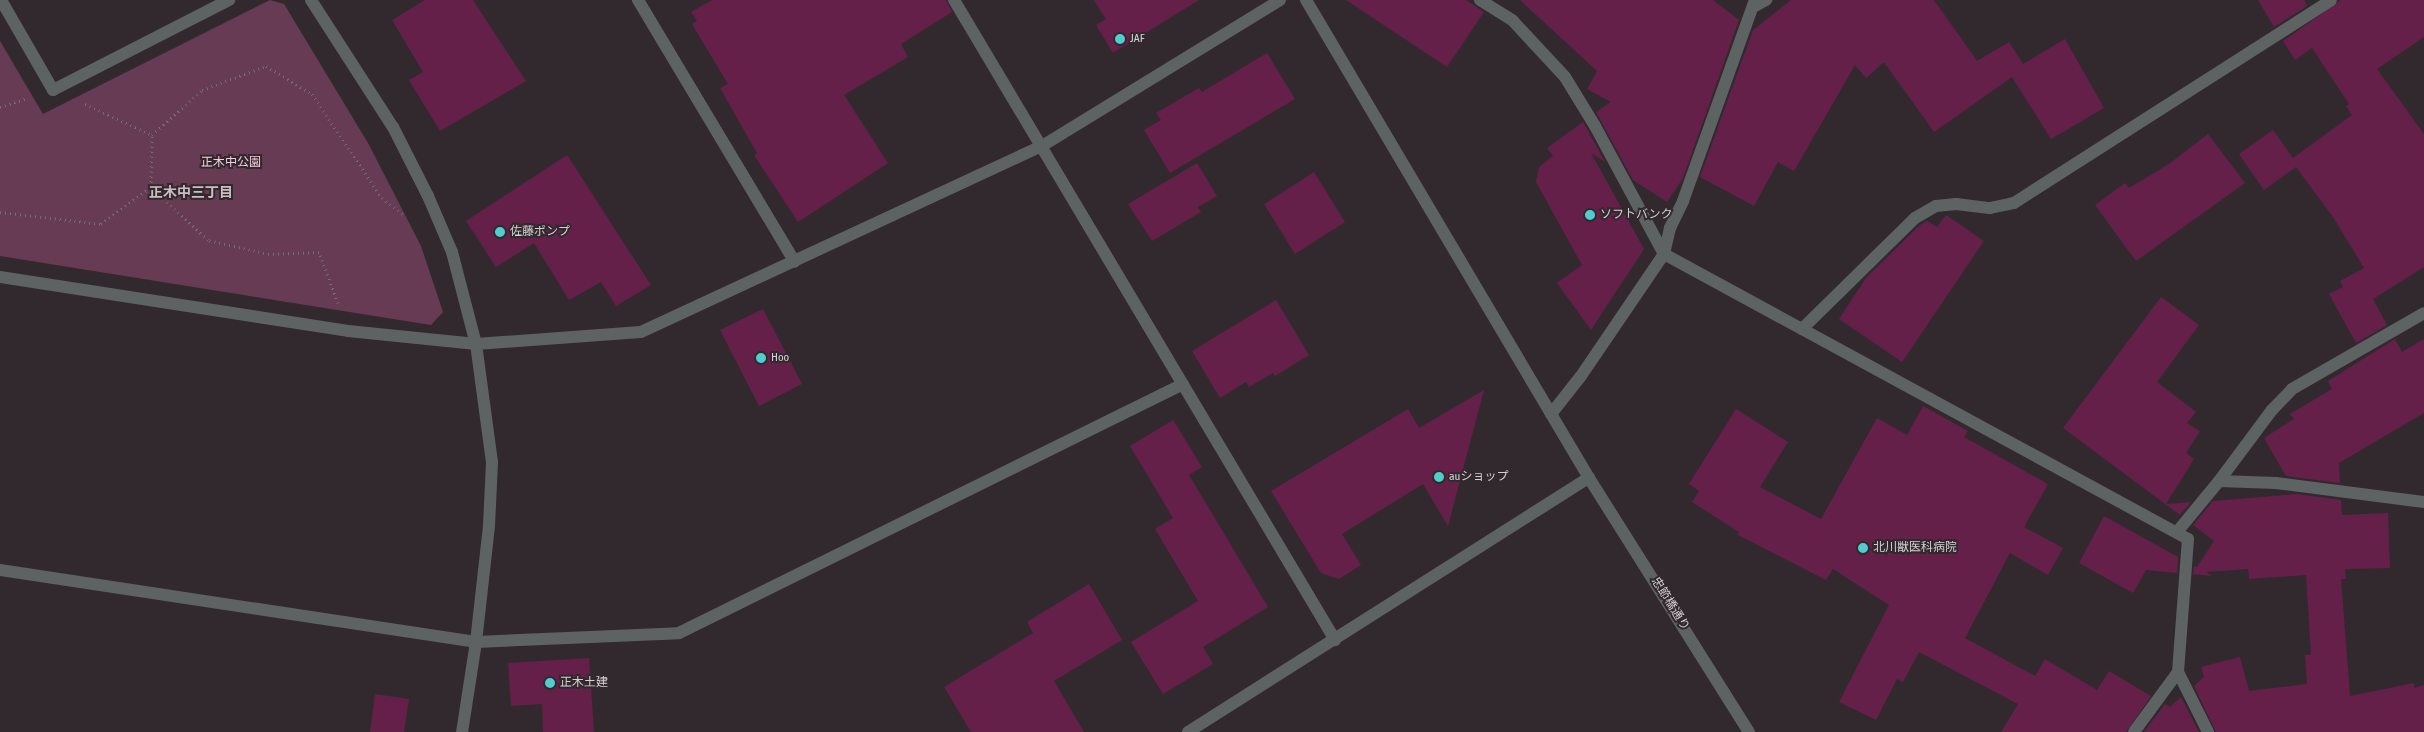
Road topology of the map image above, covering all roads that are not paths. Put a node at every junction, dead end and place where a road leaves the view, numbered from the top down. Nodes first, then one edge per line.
1 (1, 0) edge
2 (229, 0) edge
3 (311, 0) edge
4 (638, 0) edge
5 (954, 0) edge
6 (1280, 0) edge
7 (1306, 0) edge
8 (1480, 0) edge
9 (2331, 0) edge
10 (1756, 1) edge
11 (1042, 146) junction
12 (1664, 254) junction
13 (795, 262) junction
14 (0, 277) edge
15 (2424, 312) edge
16 (1802, 330) junction
17 (476, 344) junction
18 (1183, 384) junction
19 (1551, 414) junction
20 (1590, 478) junction
21 (2220, 482) junction
22 (2424, 502) edge
23 (2177, 532) junction
24 (0, 570) edge
25 (1335, 640) junction
26 (476, 642) junction
27 (2178, 672) junction
28 (462, 732) edge
29 (1188, 732) edge
30 (1748, 732) edge
31 (2134, 732) edge
32 (2208, 732) edge

1 - 2 street
3 - 17 street
4 - 13 street
5 - 11 street
6 - 11 street
7 - 19 street, 忠節橋通り
8 - 12 street
9 - 16 street
10 - 12 street
11 - 13 street
11 - 18 street
12 - 16 street
12 - 19 street
13 - 17 street
14 - 17 street
15 - 21 street
16 - 23 street
17 - 26 street
18 - 25 street
18 - 26 street
19 - 20 street, 忠節橋通り
20 - 25 street
20 - 30 street, 忠節橋通り
21 - 22 street
21 - 23 street
23 - 27 street
24 - 26 street
25 - 29 street
26 - 28 street
27 - 31 street
27 - 32 street

